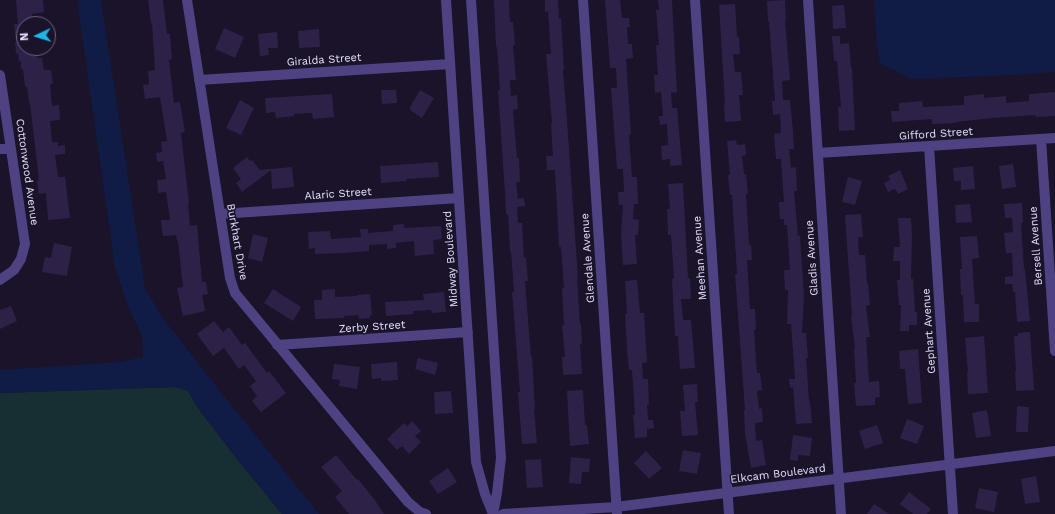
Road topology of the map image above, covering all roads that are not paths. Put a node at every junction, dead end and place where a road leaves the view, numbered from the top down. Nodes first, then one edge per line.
1 (187, 0) edge
2 (446, 0) edge
3 (470, 0) edge
4 (583, 0) edge
5 (695, 0) edge
6 (808, 0) edge
7 (450, 64) junction
8 (0, 75) edge
9 (199, 80) junction
10 (1055, 138) edge
11 (1041, 139) junction
12 (929, 146) junction
13 (0, 149) edge
14 (11, 149) junction
15 (818, 154) junction
16 (459, 198) junction
17 (220, 214) junction
18 (0, 280) edge
19 (468, 332) junction
20 (277, 345) junction
21 (1055, 351) edge
22 (1055, 451) edge
23 (950, 464) junction
24 (839, 478) junction
25 (727, 492) junction
26 (616, 510) edge
27 (426, 514) edge
28 (493, 514) edge
29 (503, 514) edge
30 (729, 514) edge
31 (841, 514) edge
32 (953, 514) edge

1 - 9 street, Burkhart Drive
2 - 7 street, Midway Boulevard
3 - 28 street, Midway Boulevard
4 - 26 street, Glendale Avenue
5 - 25 street, Meehan Avenue
6 - 15 street, Gladis Avenue
7 - 9 street, Giralda Street
7 - 16 street, Midway Boulevard
8 - 14 street, Cottonwood Avenue
9 - 17 street, Burkhart Drive
10 - 11 street, Gifford Street
11 - 12 street, Gifford Street
11 - 21 street, Bersell Avenue
12 - 15 street, Gifford Street
12 - 23 street, Gephart Avenue
13 - 14 street
14 - 18 street, Cottonwood Avenue
15 - 24 street, Gladis Avenue
16 - 17 street, Alaric Street
16 - 19 street, Midway Boulevard
17 - 20 street, Burkhart Drive
19 - 20 street, Zerby Street
19 - 28 street, Midway Boulevard
20 - 27 street, Burkhart Drive
22 - 23 street, Elkcam Boulevard
23 - 24 street, Elkcam Boulevard
23 - 32 street, Gephart Avenue
24 - 25 street, Elkcam Boulevard
24 - 31 street, Gladis Avenue
25 - 26 street, Elkcam Boulevard
25 - 30 street, Meehan Avenue
26 - 29 street, Elkcam Boulevard

